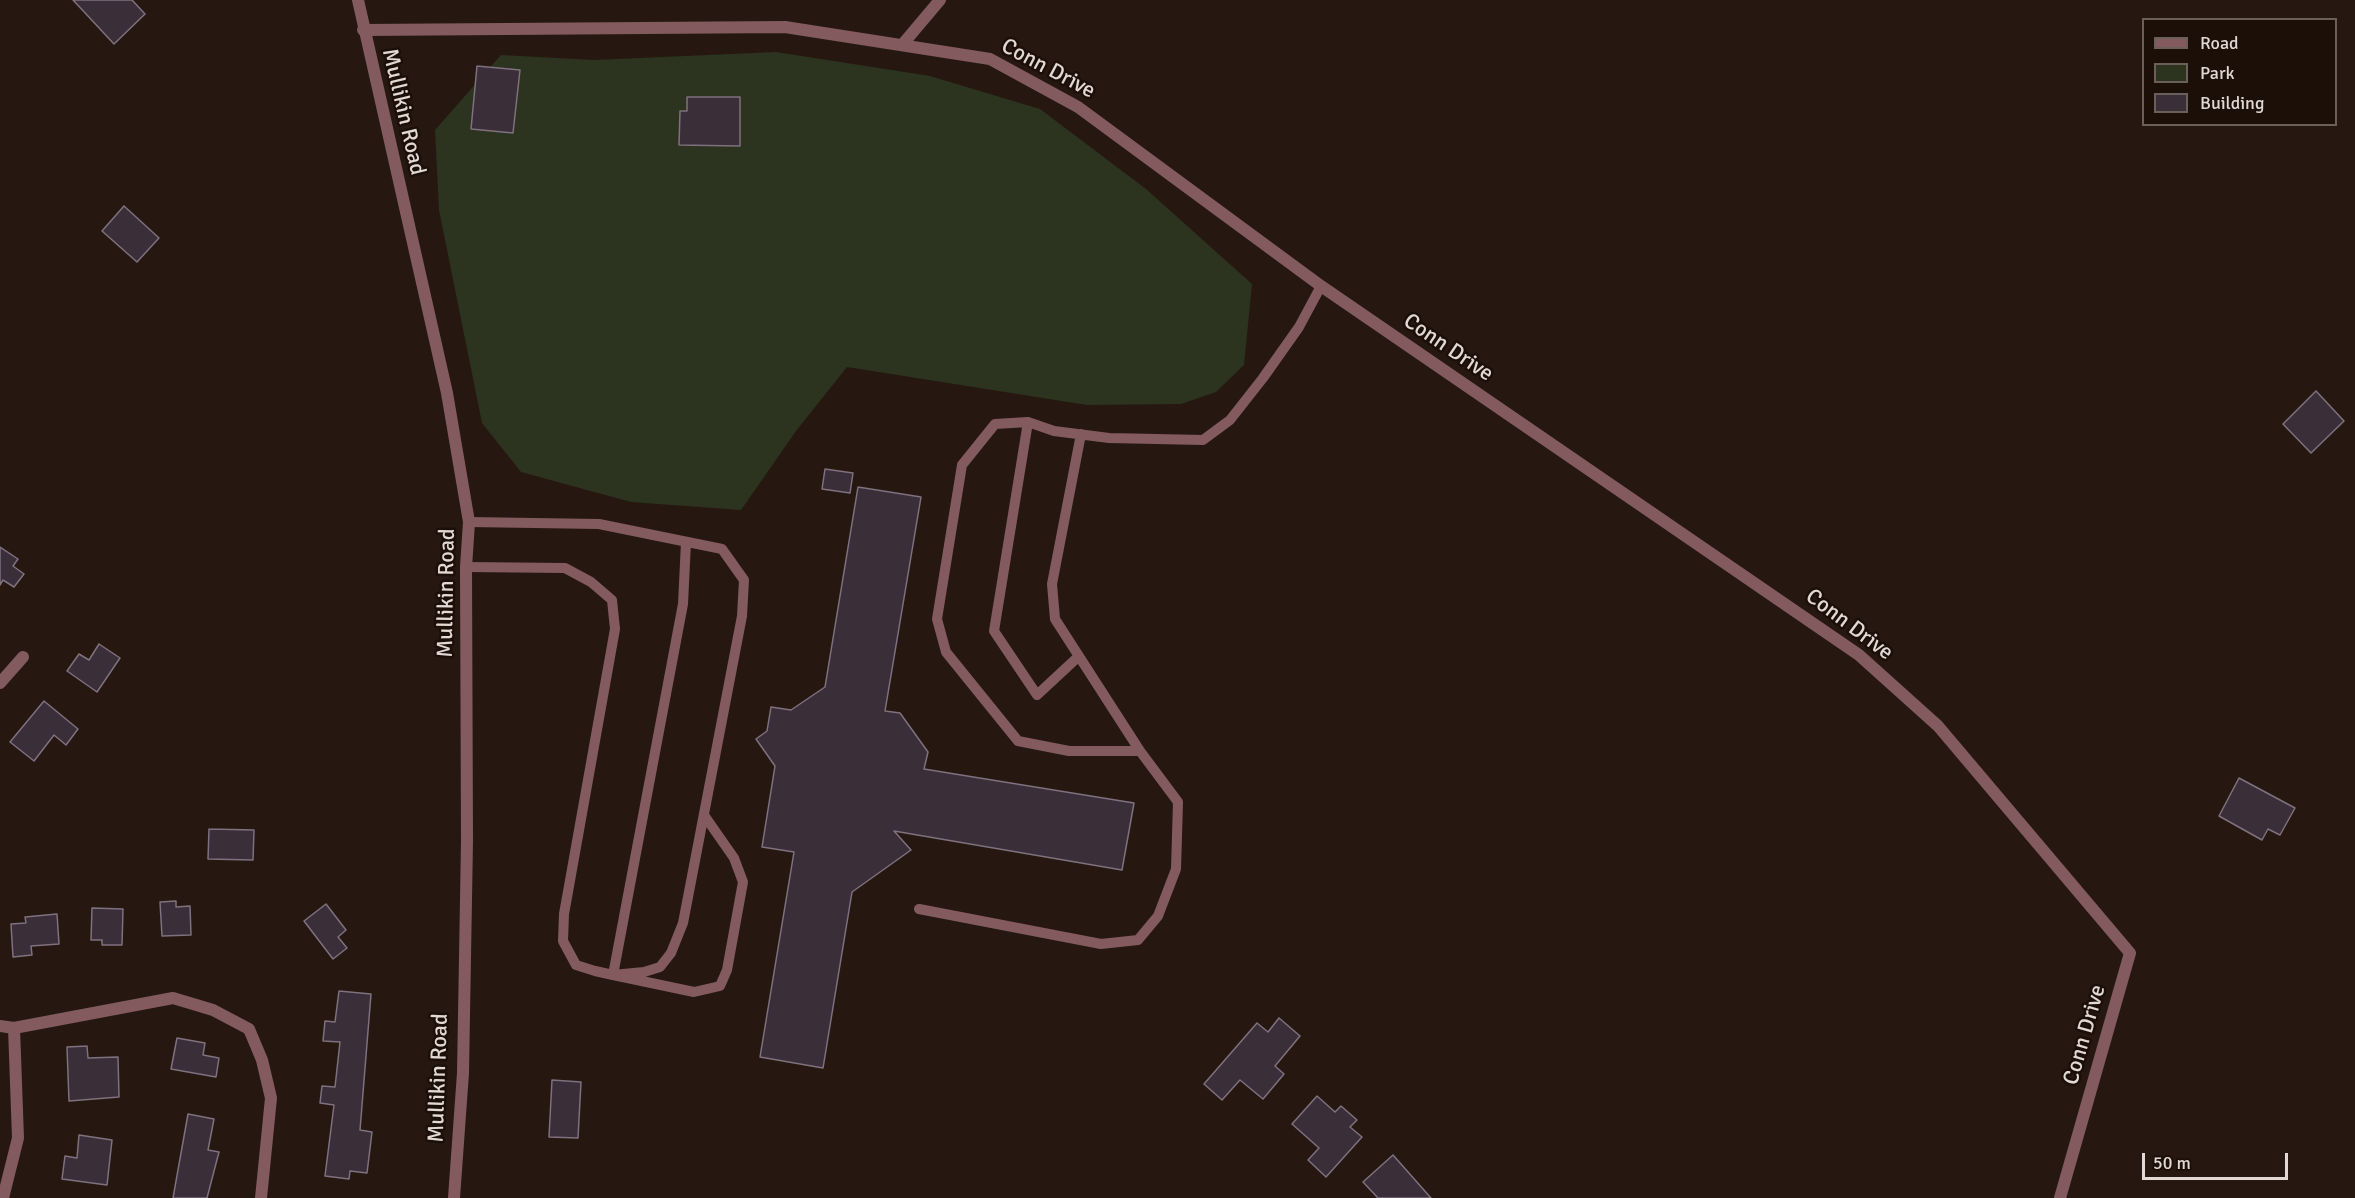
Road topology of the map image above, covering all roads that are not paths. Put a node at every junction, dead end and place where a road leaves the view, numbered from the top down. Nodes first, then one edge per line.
1 (358, 0) edge
2 (940, 0) edge
3 (363, 30) junction
4 (902, 45) junction
5 (1321, 286) junction
6 (1028, 422) junction
7 (1081, 434) junction
8 (470, 522) junction
9 (687, 542) junction
10 (466, 567) junction
11 (1079, 656) junction
12 (23, 657) dead end
13 (0, 683) edge
14 (1140, 751) junction
15 (704, 815) junction
16 (919, 909) dead end
17 (613, 975) junction
18 (0, 1026) edge
19 (14, 1028) junction
20 (3, 1198) edge
21 (261, 1198) edge
22 (454, 1198) edge
23 (2060, 1198) edge

1 - 3 street, Mullikin Road
2 - 4 street
3 - 4 street, Conn Drive
3 - 8 street, Mullikin Road
4 - 5 street, Conn Drive
5 - 7 lane
5 - 23 street, Conn Drive
6 - 7 lane
6 - 11 lane
6 - 14 lane
7 - 11 lane
8 - 9 lane
8 - 10 street, Mullikin Road
9 - 15 lane
9 - 17 lane
10 - 17 lane
10 - 22 street, Mullikin Road
11 - 14 lane
12 - 13 street
14 - 16 lane
15 - 17 lane
15 - 17 lane
18 - 19 street
19 - 20 street
19 - 21 street

